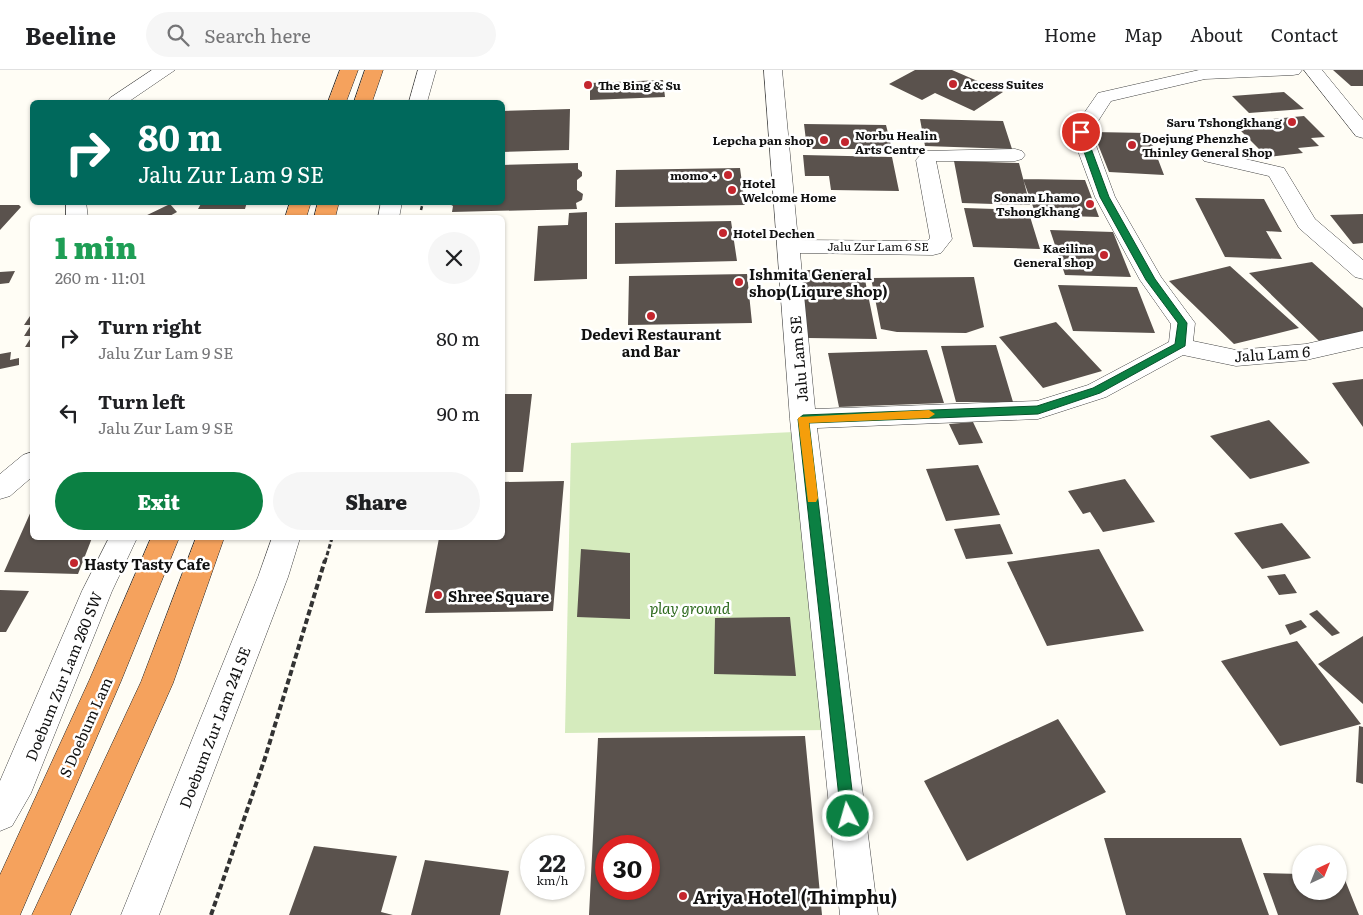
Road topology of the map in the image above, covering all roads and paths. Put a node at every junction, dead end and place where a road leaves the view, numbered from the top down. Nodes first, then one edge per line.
1 (166, 70) edge
2 (348, 70) edge
3 (374, 70) edge
4 (427, 70) edge
5 (772, 70) edge
6 (1293, 70) edge
7 (1313, 70) edge
8 (120, 100) edge
9 (338, 100) edge
10 (364, 100) edge
11 (419, 100) edge
12 (1363, 132) edge
13 (1015, 156) dead end
14 (1211, 157) dead end
15 (788, 246) junction
16 (1363, 272) edge
17 (1363, 339) edge
18 (1180, 346) junction
19 (803, 419) junction
20 (30, 464) edge
21 (0, 489) edge
22 (122, 540) edge
23 (165, 540) edge
24 (209, 540) edge
25 (285, 540) edge
26 (331, 540) edge
27 (0, 814) edge
28 (1, 915) edge
29 (51, 915) edge
30 (140, 915) edge
31 (212, 915) edge
32 (859, 915) edge

1 - 8 street
2 - 9 highway
3 - 10 highway
4 - 11 street
5 - 15 street, Jalu Lam SE
6 - 18 street
7 - 12 street
13 - 15 street, Jalu Zur Lam 6 SE
14 - 16 street
15 - 19 street, Jalu Lam SE
17 - 18 street, Jalu Lam 6
18 - 19 street
19 - 32 street, Jalu Lam SE
20 - 21 street
22 - 27 street, Doebum Zur Lam 260 SW
23 - 28 highway, S Doebum Lam
24 - 29 highway
25 - 30 street, Doebum Zur Lam 241 SE
26 - 31 path

